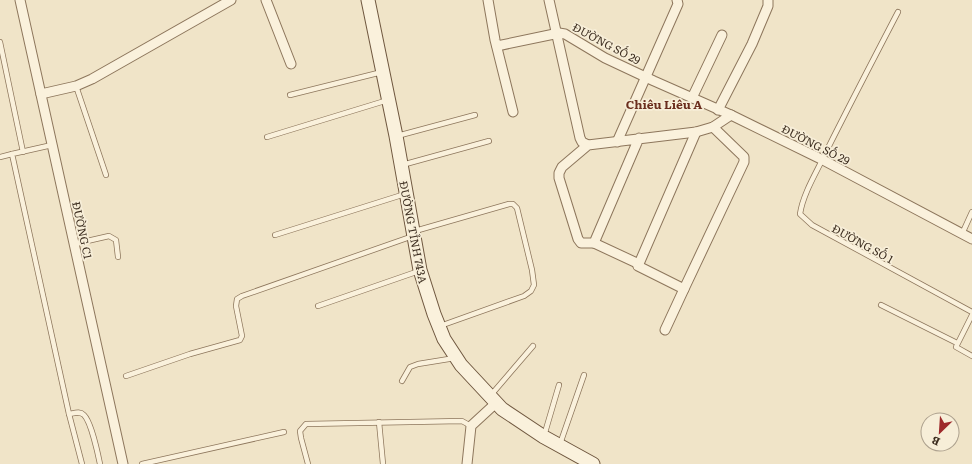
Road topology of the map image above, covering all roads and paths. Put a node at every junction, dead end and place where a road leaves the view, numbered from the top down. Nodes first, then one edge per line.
1 (20, 0) edge
2 (231, 0) edge
3 (266, 0) edge
4 (368, 0) edge
5 (488, 0) edge
6 (549, 0) edge
7 (677, 0) edge
8 (768, 0) edge
9 (898, 12) dead end
10 (556, 34) junction
11 (722, 35) dead end
12 (0, 42) edge
13 (497, 46) junction
14 (291, 64) dead end
15 (382, 72) junction
16 (645, 77) junction
17 (76, 86) junction
18 (41, 94) junction
19 (290, 95) dead end
20 (692, 98) junction
21 (388, 100) junction
22 (718, 110) junction
23 (513, 112) dead end
24 (475, 115) dead end
25 (731, 115) junction
26 (713, 127) junction
27 (696, 132) junction
28 (396, 136) junction
29 (267, 138) dead end
30 (639, 138) junction
31 (490, 141) dead end
32 (616, 142) junction
33 (52, 145) junction
34 (588, 145) junction
35 (23, 152) junction
36 (12, 154) junction
37 (0, 157) edge
38 (823, 160) junction
39 (401, 165) junction
40 (106, 175) dead end
41 (406, 193) junction
42 (972, 212) edge
43 (414, 234) junction
44 (962, 234) junction
45 (275, 235) dead end
46 (972, 239) edge
47 (594, 243) junction
48 (73, 245) junction
49 (118, 257) dead end
50 (639, 264) junction
51 (420, 270) junction
52 (684, 289) junction
53 (881, 305) dead end
54 (318, 306) dead end
55 (972, 314) edge
56 (439, 327) junction
57 (665, 330) dead end
58 (957, 345) junction
59 (534, 346) dead end
60 (972, 356) edge
61 (456, 358) junction
62 (584, 375) dead end
63 (126, 376) dead end
64 (402, 381) dead end
65 (559, 385) dead end
66 (493, 400) junction
67 (69, 414) junction
68 (378, 422) junction
69 (471, 426) junction
70 (284, 432) dead end
71 (544, 437) junction
72 (559, 446) junction
73 (82, 464) edge
74 (100, 464) edge
75 (123, 464) edge
76 (142, 464) edge
77 (308, 464) edge
78 (383, 464) edge
79 (468, 464) edge
80 (593, 464) edge

1 - 18 street, ĐƯỜNG C1
2 - 17 street
3 - 14 street
4 - 15 main road, ĐƯỜNG TỈNH 743A
5 - 13 street
6 - 10 street
7 - 16 street
8 - 22 street
9 - 38 lane
10 - 13 street, ĐƯỜNG SỐ 29
10 - 16 street, ĐƯỜNG SỐ 29
10 - 34 street
11 - 20 street
12 - 35 lane
13 - 23 street
15 - 19 lane
15 - 21 main road, ĐƯỜNG TỈNH 743A
16 - 20 street, ĐƯỜNG SỐ 29
16 - 32 street
17 - 18 street
17 - 40 lane
18 - 33 street, ĐƯỜNG C1
20 - 22 street, ĐƯỜNG SỐ 29
21 - 28 main road, ĐƯỜNG TỈNH 743A
21 - 29 lane
22 - 25 street, ĐƯỜNG SỐ 29
24 - 28 lane
25 - 26 street
25 - 38 street, ĐƯỜNG SỐ 29
26 - 27 street
26 - 52 street
27 - 30 street
27 - 50 street
28 - 39 main road, ĐƯỜNG TỈNH 743A
30 - 32 street
30 - 47 street
31 - 39 lane
32 - 34 street
33 - 35 lane
33 - 48 street, ĐƯỜNG C1
34 - 47 street
35 - 36 lane
36 - 37 lane
36 - 67 lane
38 - 44 street, ĐƯỜNG SỐ 29
38 - 55 lane, ĐƯỜNG SỐ 1
39 - 41 main road, ĐƯỜNG TỈNH 743A
41 - 43 main road, ĐƯỜNG TỈNH 743A
41 - 45 lane
42 - 44 lane
43 - 51 main road, ĐƯỜNG TỈNH 743A
43 - 56 lane
43 - 63 lane
44 - 46 street, ĐƯỜNG SỐ 29
47 - 50 street
48 - 49 lane
48 - 75 street, ĐƯỜNG C1
50 - 52 street
51 - 54 lane
51 - 56 main road, ĐƯỜNG TỈNH 743A
52 - 57 street
53 - 58 lane
55 - 58 lane
56 - 61 main road, ĐƯỜNG TỈNH 743A
58 - 60 lane
59 - 66 lane
61 - 64 lane
61 - 66 main road, ĐƯỜNG TỈNH 743A
62 - 72 lane
65 - 71 lane
66 - 69 street
66 - 71 main road, ĐƯỜNG TỈNH 743A
67 - 73 lane
67 - 74 lane
68 - 69 lane
68 - 77 lane
68 - 78 lane
69 - 79 street
70 - 76 lane
71 - 72 main road, ĐƯỜNG TỈNH 743A
72 - 80 main road, ĐƯỜNG TỈNH 743A

